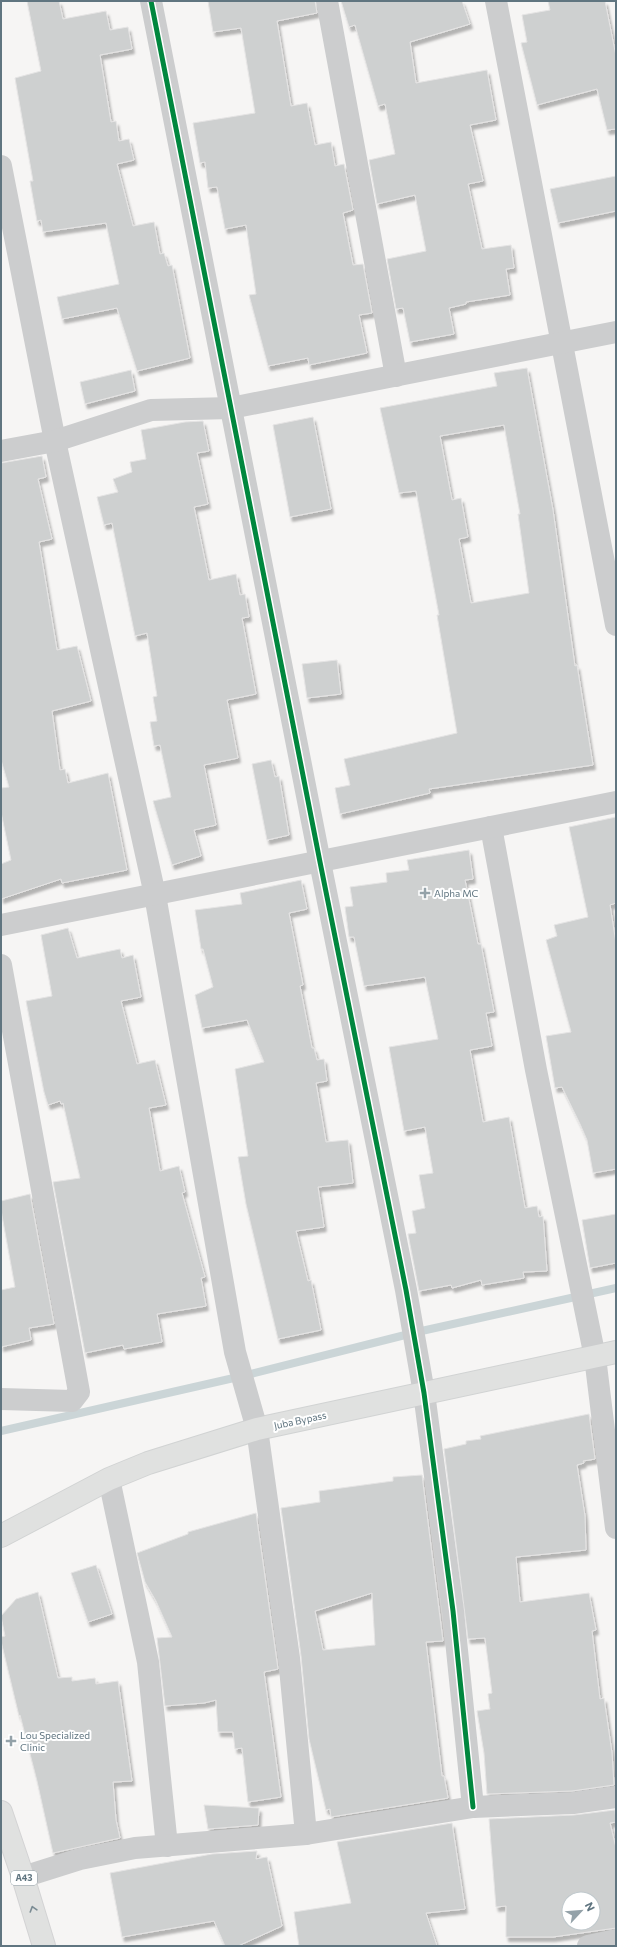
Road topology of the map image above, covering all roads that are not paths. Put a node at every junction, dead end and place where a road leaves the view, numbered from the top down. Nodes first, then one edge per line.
1 (152, 1) edge
2 (327, 1) edge
3 (496, 1) edge
4 (1, 166) edge
5 (616, 332) edge
6 (562, 343) junction
7 (396, 376) junction
8 (231, 408) junction
9 (55, 441) junction
10 (1, 451) edge
11 (616, 625) edge
12 (616, 802) edge
13 (490, 827) junction
14 (320, 862) junction
15 (156, 894) junction
16 (1, 925) edge
17 (1, 965) edge
18 (616, 1352) edge
19 (595, 1357) junction
20 (424, 1393) junction
21 (1, 1399) edge
22 (257, 1429) junction
23 (109, 1479) junction
24 (616, 1528) edge
25 (1, 1536) edge
26 (616, 1797) edge
27 (473, 1808) junction
28 (1, 1812) edge
29 (306, 1834) junction
30 (167, 1846) junction
31 (24, 1877) junction
32 (616, 1940) edge
33 (44, 1946) edge
34 (588, 1946) edge

1 - 8 street
2 - 7 street
3 - 6 street
4 - 9 street
5 - 6 street
6 - 7 street
6 - 11 street
7 - 8 street
8 - 9 street
8 - 14 street
9 - 10 street
9 - 15 street
12 - 13 street
13 - 14 street
13 - 19 street
14 - 15 street
14 - 20 street
15 - 16 street
15 - 22 street
17 - 21 street
18 - 19 main road, Juba Bypass
19 - 20 main road, Juba Bypass
19 - 24 street
20 - 22 main road, Juba Bypass
20 - 27 street
22 - 23 main road, Juba Bypass
22 - 29 street
23 - 25 main road, Juba Bypass
23 - 30 street
26 - 27 street
27 - 29 street
28 - 31 main road, A43
29 - 30 street
30 - 31 street
33 -> 31 main road, A43
32 - 34 street

